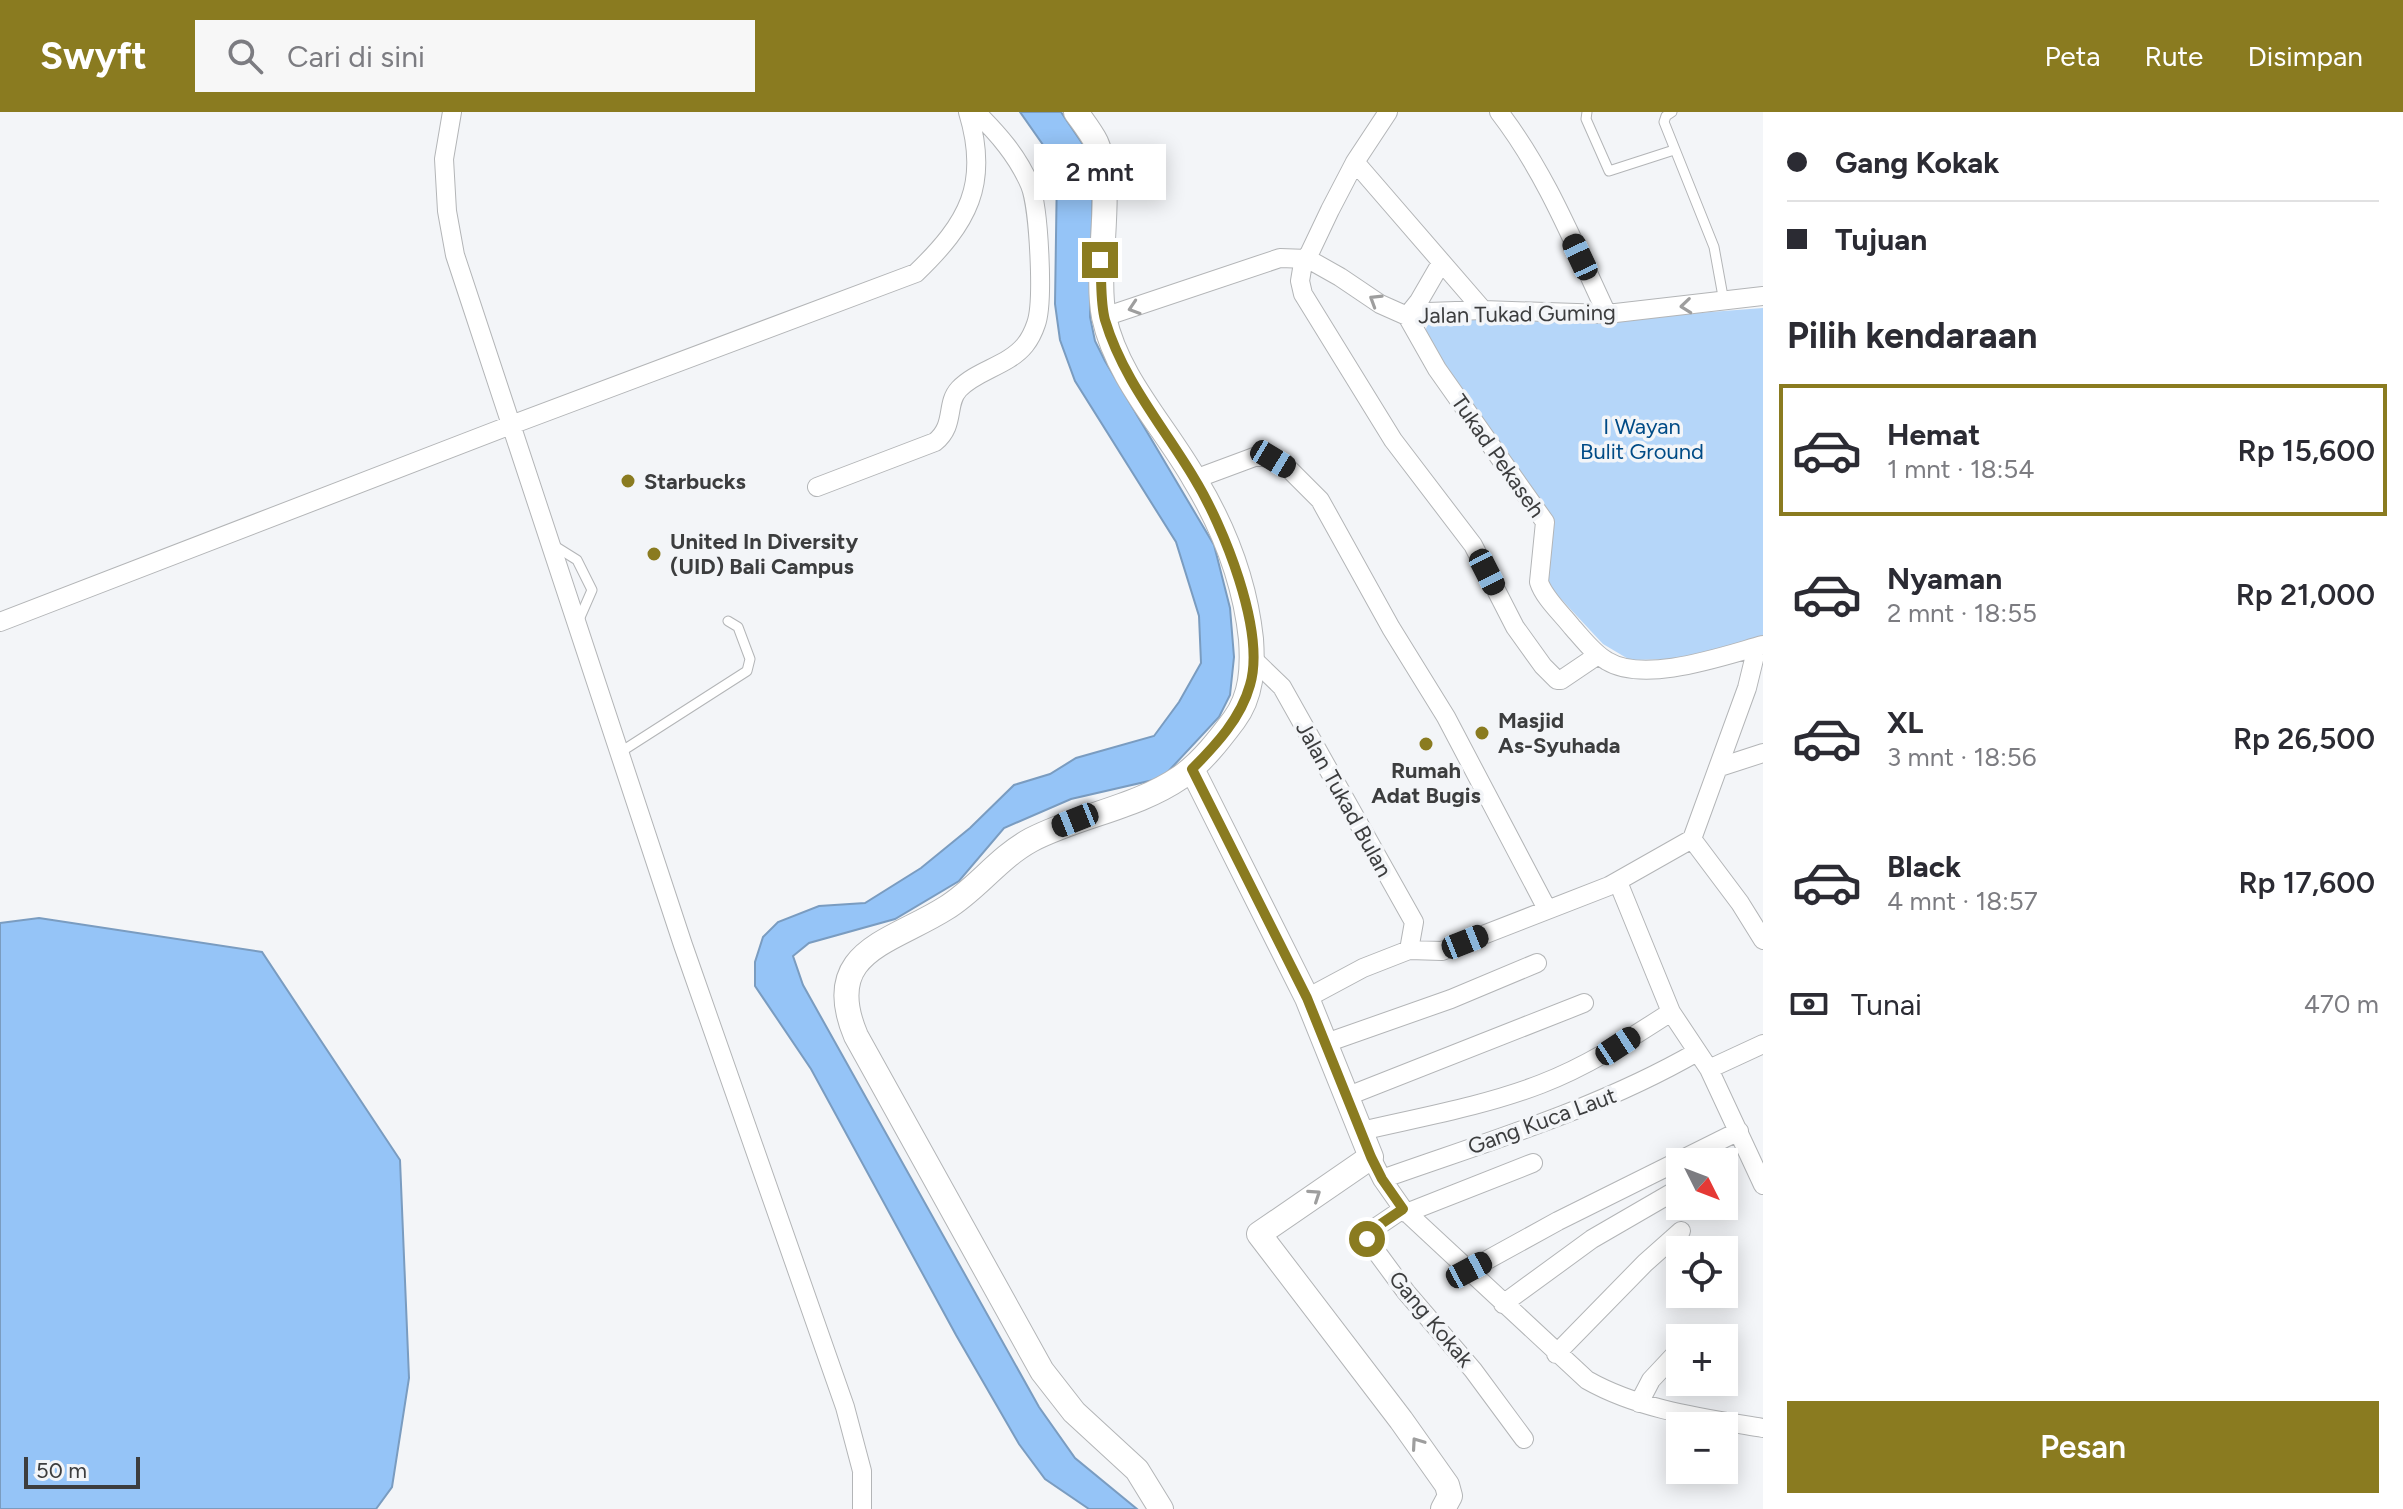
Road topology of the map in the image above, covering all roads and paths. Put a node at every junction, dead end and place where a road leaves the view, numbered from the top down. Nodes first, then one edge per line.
1 (452, 112) edge
2 (968, 112) edge
3 (976, 112) edge
4 (1076, 112) edge
5 (1388, 112) edge
6 (1499, 112) edge
7 (1587, 112) edge
8 (1672, 112) edge
9 (1674, 150) junction
10 (1355, 162) junction
11 (1308, 259) junction
12 (1441, 263) junction
13 (1763, 296) edge
14 (1724, 302) junction
15 (1483, 310) junction
16 (1607, 314) junction
17 (1407, 316) junction
18 (1104, 317) junction
19 (511, 425) junction
20 (1195, 479) junction
21 (817, 487) dead end
22 (728, 621) dead end
23 (0, 622) edge
24 (1760, 646) edge
25 (1598, 655) junction
26 (1252, 658) junction
27 (619, 753) junction
28 (1763, 753) edge
29 (1720, 767) junction
30 (1192, 769) junction
31 (1692, 839) junction
32 (1618, 882) junction
33 (1547, 909) junction
34 (1763, 940) edge
35 (1409, 950) junction
36 (1537, 963) dead end
37 (1307, 998) junction
38 (1584, 1003) dead end
39 (1671, 1012) junction
40 (1326, 1043) junction
41 (1763, 1044) edge
42 (1697, 1052) junction
43 (1709, 1069) junction
44 (1348, 1096) junction
45 (1361, 1131) junction
46 (1739, 1131) junction
47 (1533, 1163) dead end
48 (1376, 1168) junction
49 (1761, 1175) edge
50 (1666, 1196) edge
51 (1405, 1211) junction
52 (1681, 1231) dead end
53 (1469, 1270) junction
54 (1503, 1304) junction
55 (1556, 1354) junction
56 (1666, 1364) edge
57 (1639, 1403) junction
58 (1763, 1429) edge
59 (1524, 1439) dead end
60 (862, 1509) edge
61 (1161, 1509) edge
62 (1443, 1509) edge

1 - 19 street
2 - 19 street
3 - 21 street
4 - 18 street
5 - 10 street
6 - 16 street
7 - 9 lane
8 - 9 lane
9 - 14 lane
10 - 11 street
10 - 12 street
17 -> 11 street, Jalan Tukad Guming
11 -> 18 street
11 - 25 street
12 - 15 street
12 - 17 street
13 - 14 street, Jalan Tukad Guming
14 -> 16 street, Jalan Tukad Guming
15 - 16 street, Jalan Tukad Guming
15 - 17 street, Jalan Tukad Guming
17 - 25 street, Tukad Pekaseh
18 - 20 street
19 - 23 street
19 - 27 street
20 - 26 street
20 - 33 street
22 - 27 lane
24 - 25 street
24 - 29 street
26 - 30 street
26 - 35 street, Jalan Tukad Bulan
27 - 60 street
28 - 29 street
29 - 31 street
30 - 37 street
30 - 61 street
31 - 32 street
31 - 34 street
32 - 33 street
32 - 39 street
33 - 35 street
35 - 37 street
36 - 40 street
37 - 40 street
38 - 44 street
39 - 42 street
39 - 45 street
40 - 44 street
41 - 43 street
42 - 43 street
42 - 48 street, Gang Kuca Laut
43 - 46 street
44 - 45 street
45 - 48 street
46 - 49 street
46 - 53 street
47 - 51 street
48 - 51 street
62 -> 48 street
50 - 54 street
51 - 53 street
51 - 59 street, Gang Kokak
52 - 55 street
53 - 54 street
54 - 55 street
55 - 57 street
56 - 57 street
57 - 58 street

